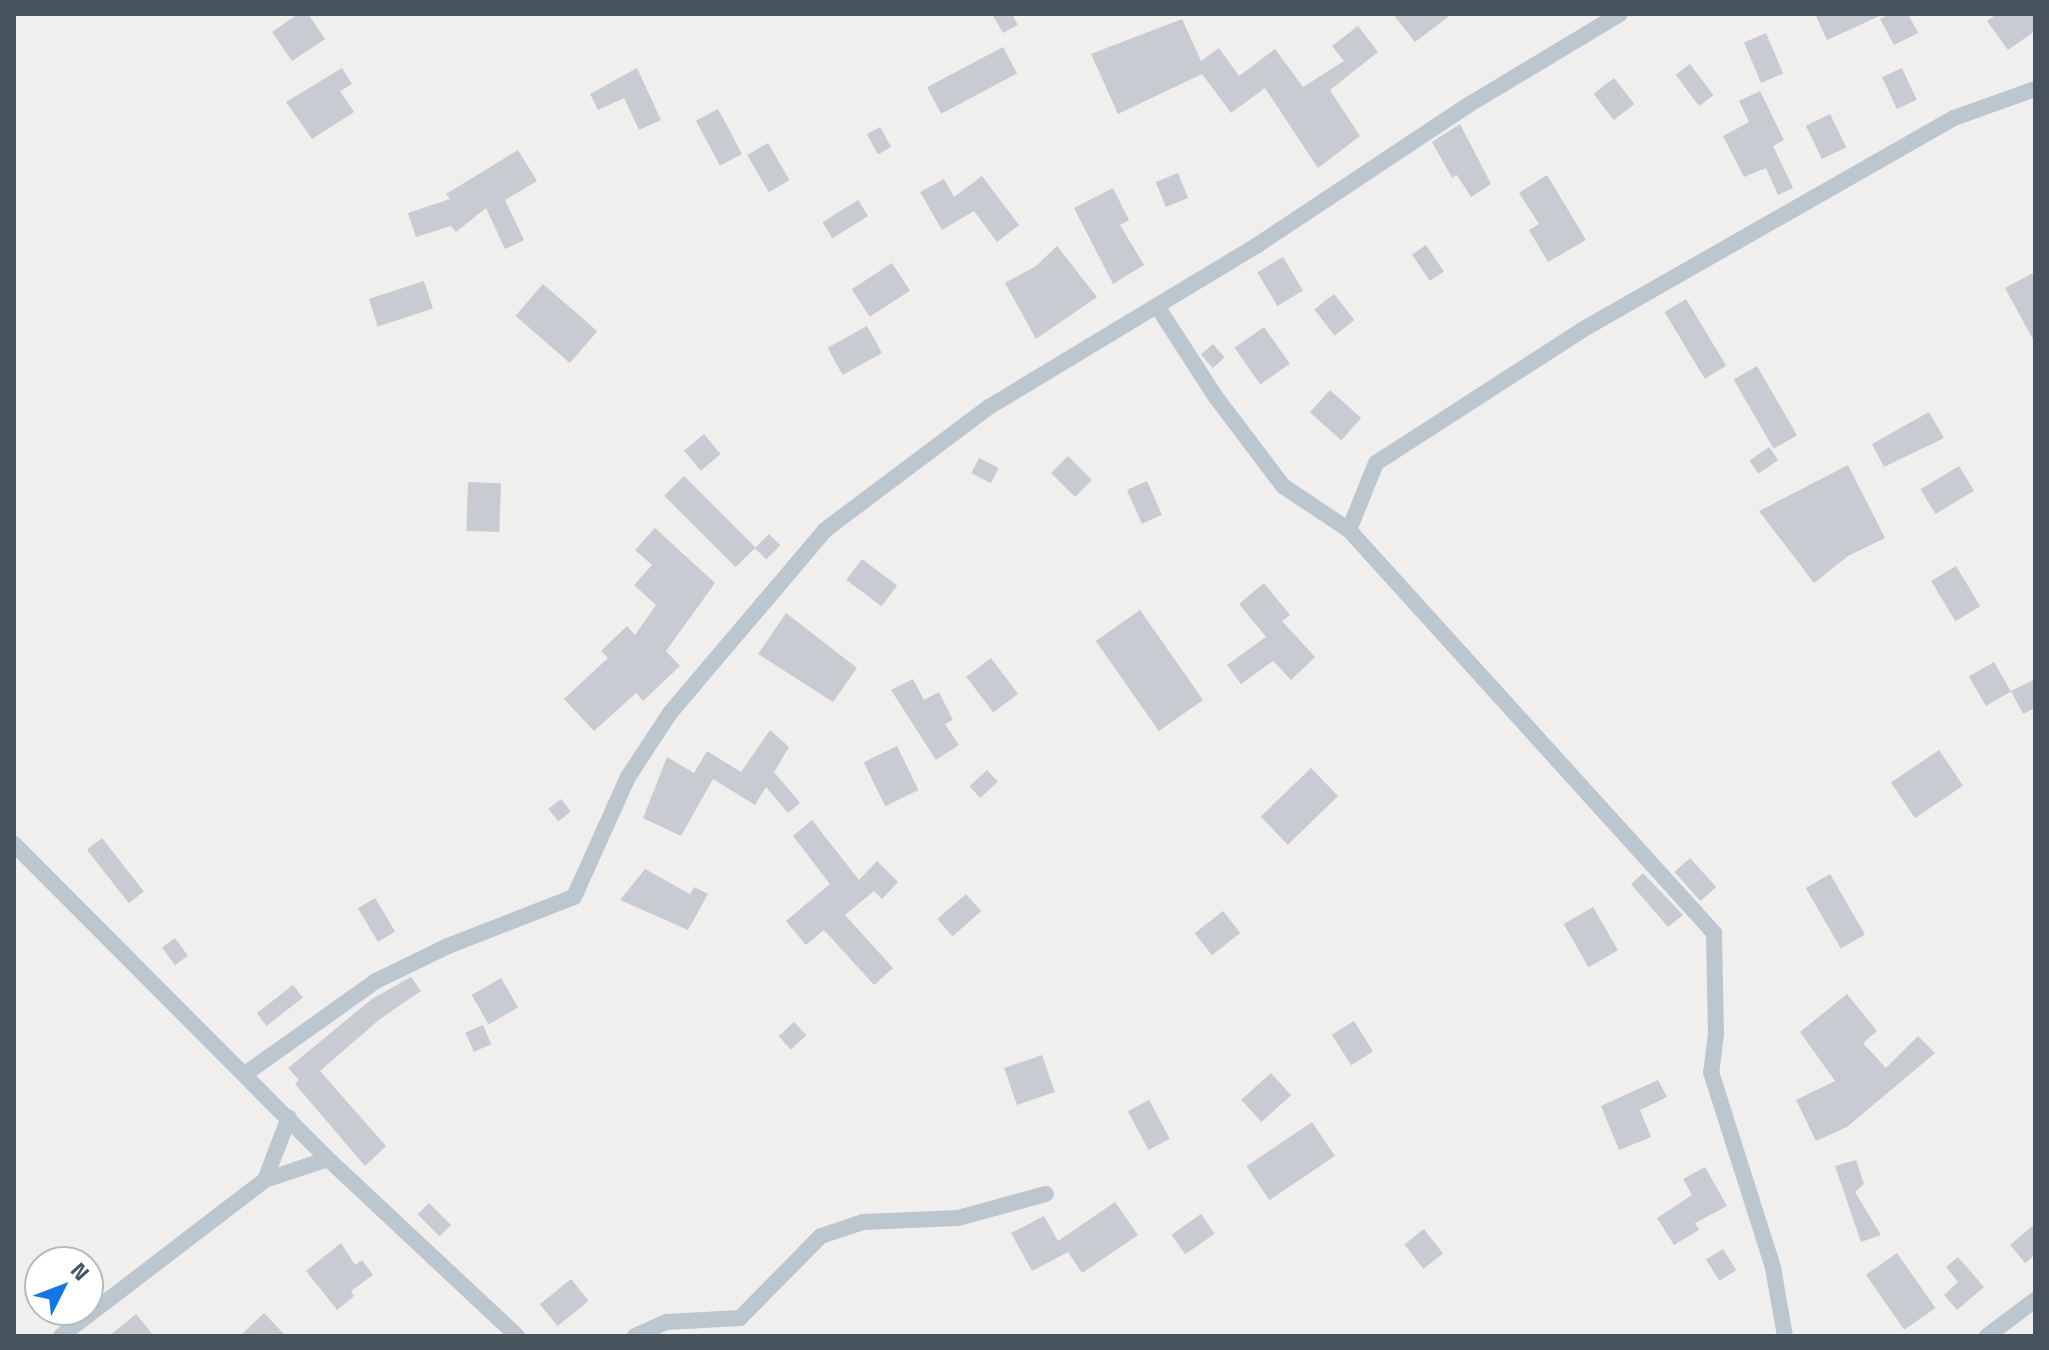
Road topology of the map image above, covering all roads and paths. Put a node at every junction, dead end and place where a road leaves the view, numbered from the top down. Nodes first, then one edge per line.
1 (1620, 14) edge
2 (2035, 89) edge
3 (1157, 306) junction
4 (1349, 530) junction
5 (14, 844) edge
6 (245, 1074) junction
7 (289, 1117) junction
8 (328, 1159) junction
9 (265, 1180) junction
10 (1046, 1194) dead end
11 (2035, 1300) edge
12 (61, 1336) edge
13 (517, 1336) edge
14 (635, 1336) edge
15 (1785, 1336) edge
16 (1987, 1336) edge

1 - 3 street
2 - 4 street
3 - 4 street
3 - 6 street
4 - 15 street
5 - 6 street
6 - 7 street
7 - 8 street
7 - 9 street
8 - 9 street
8 - 13 street
9 - 12 street
10 - 14 street
11 - 16 street

